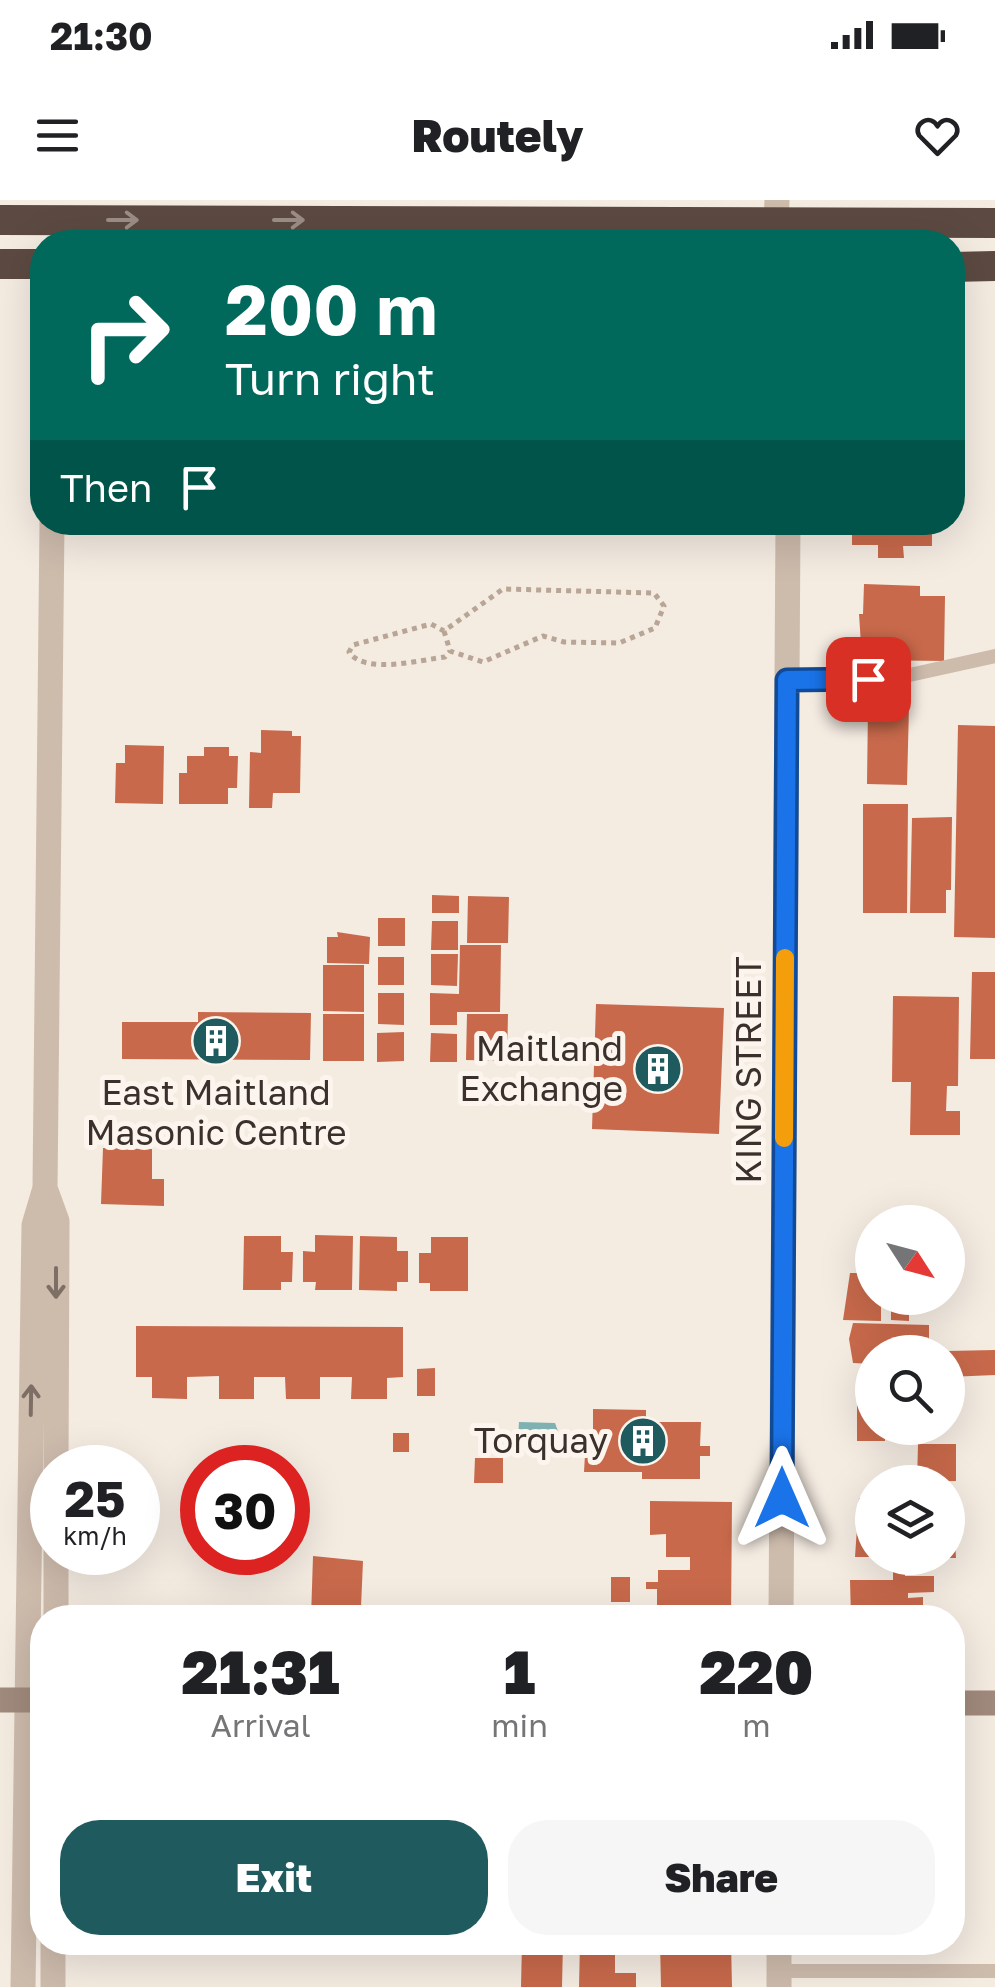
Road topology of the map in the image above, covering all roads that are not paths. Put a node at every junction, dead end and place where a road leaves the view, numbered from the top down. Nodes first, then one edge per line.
1 (55, 210) edge
2 (777, 211) edge
3 (840, 212) edge
4 (0, 220) edge
5 (675, 222) junction
6 (995, 223) edge
7 (696, 230) edge
8 (797, 230) edge
9 (0, 264) edge
10 (30, 264) edge
11 (995, 266) edge
12 (965, 267) edge
13 (52, 535) edge
14 (788, 535) edge
15 (995, 656) edge
16 (787, 680) junction
17 (45, 1188) junction
18 (56, 1445) edge
19 (56, 1575) edge
20 (56, 1605) edge
21 (781, 1605) edge
22 (23, 1700) edge
23 (965, 1702) edge
24 (995, 1703) edge
25 (53, 1955) edge
26 (995, 1971) edge
27 (779, 1979) edge
28 (23, 1987) edge
29 (52, 1987) edge

1 - 4 highway
1 -> 5 highway
2 - 3 highway
2 - 5 highway
2 - 8 highway
3 - 6 highway
5 - 7 highway
9 - 10 highway
11 - 12 highway
13 - 17 street
14 - 16 street, KING STREET
15 - 16 lane
16 - 21 street, KING STREET
17 -> 18 street
22 -> 17 street
19 - 20 street
22 - 28 street
23 - 24 main road
25 - 29 street
26 - 27 lane

